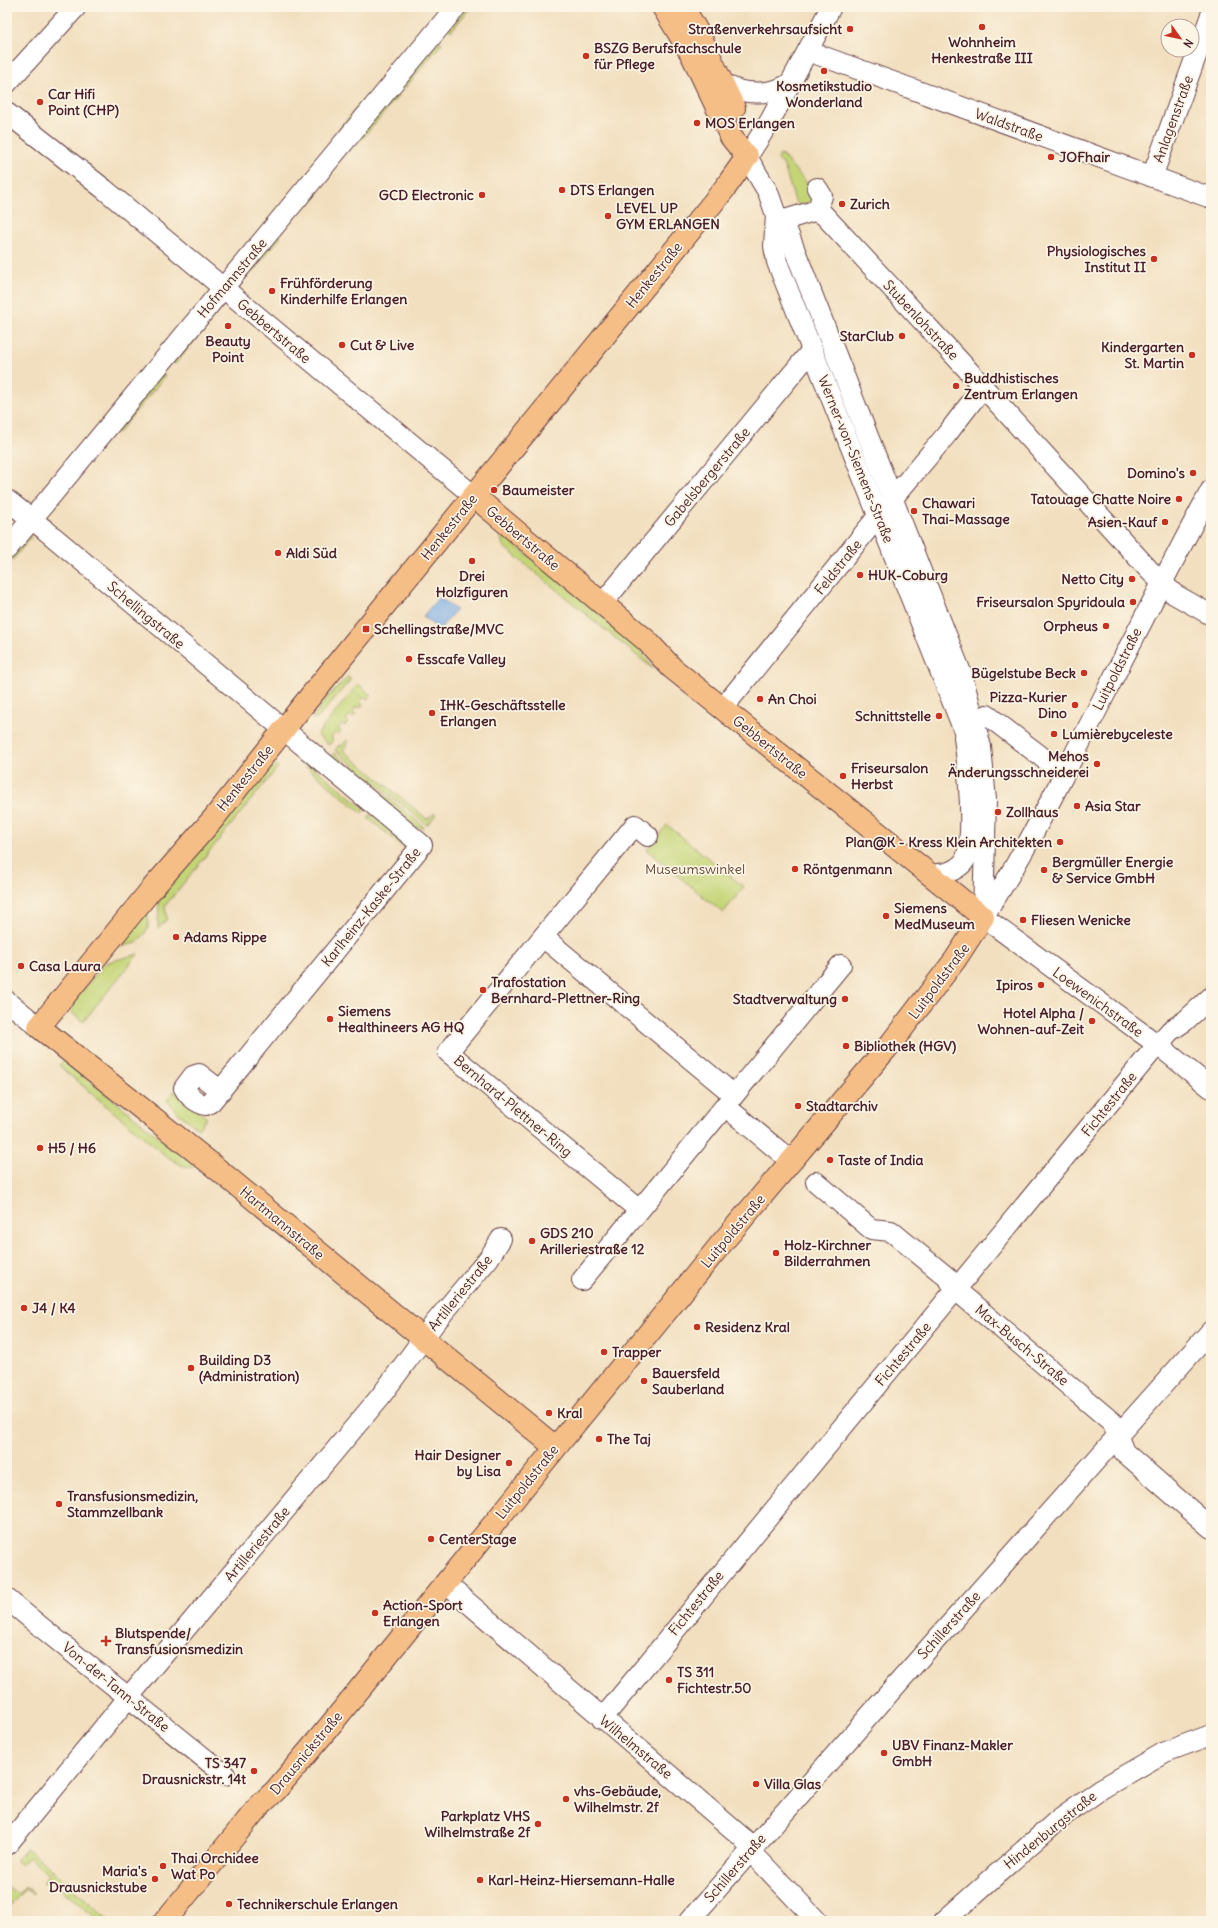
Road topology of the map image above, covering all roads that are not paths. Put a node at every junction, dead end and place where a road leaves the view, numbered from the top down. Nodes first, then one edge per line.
1 (76, 7) edge
2 (456, 7) edge
3 (663, 7) edge
4 (683, 7) edge
5 (831, 7) edge
6 (1211, 15) edge
7 (808, 50) junction
8 (793, 81) junction
9 (7, 83) edge
10 (723, 83) junction
11 (7, 113) edge
12 (748, 157) junction
13 (1152, 177) junction
14 (817, 188) dead end
15 (1211, 198) edge
16 (817, 212) junction
17 (779, 218) junction
18 (223, 288) junction
19 (812, 350) junction
20 (983, 387) junction
21 (1211, 490) edge
22 (474, 496) junction
23 (892, 499) junction
24 (7, 500) edge
25 (879, 516) junction
26 (32, 519) junction
27 (7, 549) edge
28 (1161, 582) junction
29 (602, 604) junction
30 (1211, 615) edge
31 (961, 698) junction
32 (725, 710) junction
33 (987, 715) dead end
34 (962, 729) junction
35 (284, 730) junction
36 (1066, 772) junction
37 (984, 779) junction
38 (648, 836) dead end
39 (929, 874) junction
40 (983, 917) junction
41 (543, 937) junction
42 (841, 965) dead end
43 (1211, 997) edge
44 (7, 1001) edge
45 (39, 1027) junction
46 (1158, 1045) junction
47 (1211, 1088) edge
48 (221, 1090) dead end
49 (729, 1100) junction
50 (791, 1161) junction
51 (816, 1182) dead end
52 (639, 1210) junction
53 (501, 1239) dead end
54 (582, 1280) dead end
55 (956, 1290) junction
56 (1211, 1331) edge
57 (423, 1340) junction
58 (1118, 1435) junction
59 (555, 1447) junction
60 (1211, 1528) edge
61 (446, 1583) junction
62 (7, 1599) edge
63 (128, 1698) junction
64 (602, 1719) junction
65 (1211, 1735) edge
66 (225, 1775) dead end
67 (7, 1845) edge
68 (751, 1849) junction
69 (165, 1921) edge
70 (689, 1921) edge
71 (818, 1921) edge
72 (944, 1921) edge

1 - 9 street
2 - 18 street, Hofmannstraße
3 - 12 main road, Werner-von-Siemens-Straße
4 - 10 main road, Werner-von-Siemens-Straße
5 - 7 street, Henkestraße
6 - 13 street, Anlagenstraße
7 - 8 street, Henkestraße
7 - 13 street, Waldstraße
8 - 10 street
8 - 12 street, Henkestraße
10 - 12 main road, Werner-von-Siemens-Straße
11 - 18 street, Gebbertstraße
12 - 17 street, Werner-von-Siemens-Straße
12 - 22 main road, Henkestraße
13 - 15 street, Waldstraße
14 - 16 street
16 - 17 street
16 - 20 street, Stubenlohstraße
17 - 19 street, Werner-von-Siemens-Straße
17 - 23 street, Werner-von-Siemens-Straße
18 - 22 street, Gebbertstraße
18 - 26 street, Hofmannstraße
19 - 25 street, Werner-von-Siemens-Straße
19 - 29 street, Gabelsbergerstraße
20 - 23 street, Feldstraße
20 - 28 street, Stubenlohstraße
21 - 28 street, Luitpoldstraße
22 - 29 main road, Gebbertstraße
22 - 35 main road, Henkestraße
23 - 25 street, Feldstraße
23 - 31 street, Werner-von-Siemens-Straße
24 - 26 street, Schellingstraße
25 - 31 street, Werner-von-Siemens-Straße
25 - 32 street, Feldstraße
26 - 27 street, Hofmannstraße
26 - 35 street, Schellingstraße
28 - 30 street, Stubenlohstraße
28 - 36 street, Luitpoldstraße
29 - 32 main road, Gebbertstraße
31 - 34 street, Werner-von-Siemens-Straße
31 - 37 street, Werner-von-Siemens-Straße
32 - 39 main road, Gebbertstraße
33 - 36 street
34 - 37 street, Werner-von-Siemens-Straße
34 - 39 street, Werner-von-Siemens-Straße
35 - 45 main road, Henkestraße
35 - 48 street, Karlheinz-Kaske-Straße
36 - 40 street, Luitpoldstraße
37 - 40 street, Werner-von-Siemens-Straße
38 - 41 street, Bernhard-Plettner-Ring
39 - 40 main road, Gebbertstraße
40 - 46 street, Loewenichstraße
40 - 50 main road, Luitpoldstraße
41 - 49 street
41 - 52 street, Bernhard-Plettner-Ring
42 - 49 street
43 - 46 street, Fichtestraße
44 - 45 street, Hartmannstraße
45 - 57 main road, Hartmannstraße
46 - 47 street, Loewenichstraße
46 - 55 street, Fichtestraße
49 - 50 street
49 - 52 street
50 - 59 main road, Luitpoldstraße
51 - 55 street, Max-Busch-Straße
52 - 54 street
53 - 57 street, Artilleriestraße
55 - 58 street, Max-Busch-Straße
55 - 64 street, Fichtestraße
56 - 58 street, Schillerstraße
57 - 59 main road, Hartmannstraße
57 - 63 street, Artilleriestraße
58 - 60 street, Max-Busch-Straße
58 - 68 street, Schillerstraße
59 - 61 main road, Luitpoldstraße
61 - 64 street, Wilhelmstraße
61 - 69 main road, Drausnickstraße
62 - 63 street, Von-der-Tann-Straße
63 - 66 street, Von-der-Tann-Straße
63 - 67 street, Artilleriestraße
64 - 68 street, Wilhelmstraße
65 - 72 street, Hindenburgstraße
68 - 70 street, Schillerstraße
68 - 71 street, Wilhelmstraße

